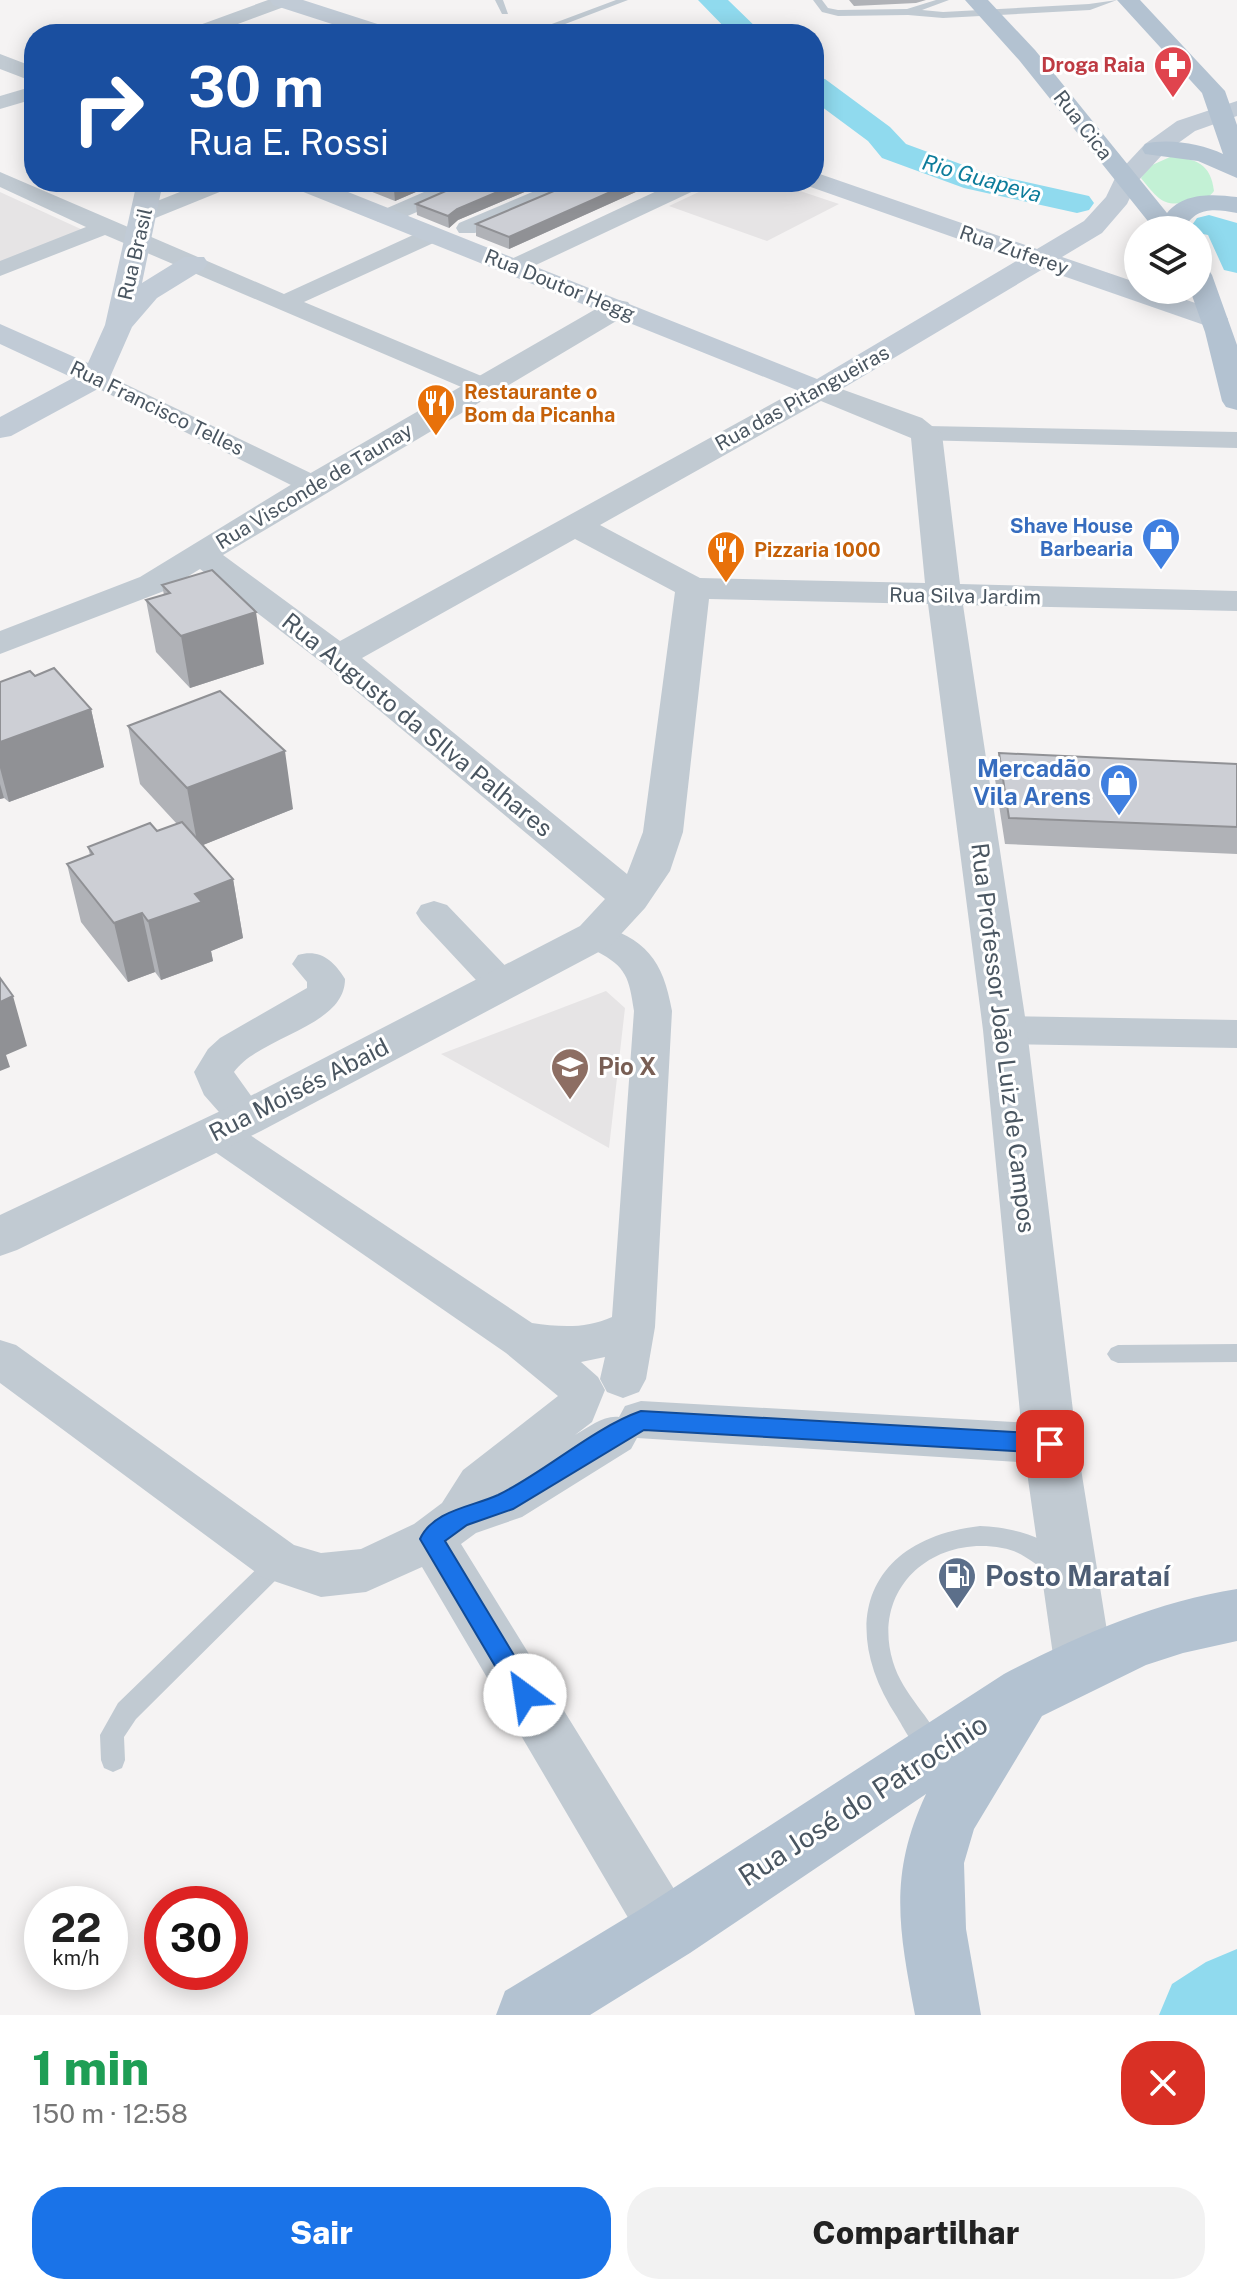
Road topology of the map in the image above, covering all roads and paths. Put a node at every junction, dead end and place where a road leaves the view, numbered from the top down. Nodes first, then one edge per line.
1 (283, 0) edge
2 (499, 0) edge
3 (624, 0) edge
4 (817, 0) edge
5 (945, 0) edge
6 (1113, 0) edge
7 (1128, 0) edge
8 (982, 6) edge
9 (505, 12) dead end
10 (908, 12) junction
11 (220, 24) edge
12 (263, 24) edge
13 (355, 24) edge
14 (558, 24) edge
15 (0, 61) edge
16 (24, 71) edge
17 (24, 95) edge
18 (1227, 101) edge
19 (0, 103) edge
20 (1154, 149) junction
21 (1237, 159) edge
22 (1237, 170) edge
23 (0, 179) edge
24 (1126, 179) junction
25 (824, 184) edge
26 (24, 190) edge
27 (28, 192) edge
28 (148, 192) edge
29 (206, 192) edge
30 (325, 192) edge
31 (443, 192) edge
32 (552, 192) edge
33 (673, 192) edge
34 (1237, 205) edge
35 (1158, 216) edge
36 (1174, 216) edge
37 (386, 217) junction
38 (105, 227) junction
39 (141, 227) junction
40 (467, 228) dead end
41 (432, 235) junction
42 (1042, 260) junction
43 (194, 263) junction
44 (513, 267) junction
45 (0, 269) edge
46 (285, 302) junction
47 (1209, 304) edge
48 (618, 308) junction
49 (1214, 319) junction
50 (119, 325) junction
51 (0, 333) edge
52 (96, 378) junction
53 (482, 386) junction
54 (819, 390) junction
55 (1237, 401) edge
56 (0, 429) edge
57 (926, 434) junction
58 (1237, 440) edge
59 (313, 485) junction
60 (574, 525) junction
61 (201, 554) junction
62 (693, 588) junction
63 (944, 596) junction
64 (1237, 601) edge
65 (0, 643) edge
66 (338, 657) junction
67 (630, 898) junction
68 (434, 913) dead end
69 (595, 936) junction
70 (311, 964) dead end
71 (502, 985) junction
72 (1005, 1030) junction
73 (1237, 1034) edge
74 (232, 1125) junction
75 (0, 1237) edge
76 (633, 1327) junction
77 (522, 1340) junction
78 (1237, 1353) edge
79 (1118, 1354) dead end
80 (0, 1358) edge
81 (594, 1393) junction
82 (628, 1428) junction
83 (1050, 1444) junction
84 (445, 1528) junction
85 (279, 1562) junction
86 (1070, 1576) junction
87 (1229, 1619) edge
88 (1083, 1662) junction
89 (1025, 1694) junction
90 (936, 1753) junction
91 (113, 1760) dead end
92 (667, 1930) junction
93 (529, 2015) edge
94 (948, 2015) edge

1 - 11 street
1 - 12 main road
1 - 13 main road
2 - 9 lane
3 - 14 lane
4 - 10 lane
5 - 10 lane
6 - 8 lane
7 - 18 main road
8 - 10 lane
8 - 24 main road, Rua Cica
15 - 16 street
17 - 19 street
18 - 20 main road, Rua das Pitangueiras
18 - 21 main road
20 - 22 main road
20 - 24 main road, Rua das Pitangueiras
23 - 26 street
24 - 35 main road, Rua Cica
24 - 42 main road, Rua das Pitangueiras
25 - 42 main road, Rua Zuferey
27 - 38 street
28 - 39 main road, Rua Brasil
29 - 39 street
30 - 37 main road, Rua Doutor Hegg
31 - 37 street
32 - 40 street
33 - 44 street
34 - 36 main road
37 - 41 main road, Rua Doutor Hegg
38 - 39 street
38 - 45 street
39 - 43 street
39 - 50 main road, Rua Brasil
41 - 44 main road, Rua Doutor Hegg
41 - 46 street
42 - 49 main road, Rua Zuferey
42 - 54 main road, Rua das Pitangueiras
43 - 46 street
43 - 50 main road
44 - 48 main road, Rua Doutor Hegg
46 - 53 street
47 - 49 main road
48 - 53 street, Rua Visconde de Taunay
48 - 54 main road, Rua Doutor Hegg
49 - 55 main road
50 - 52 main road
51 - 52 main road, Rua Francisco Telles
52 - 56 main road
52 - 59 street, Rua Francisco Telles
53 - 59 street, Rua Visconde de Taunay
54 - 57 street
54 - 60 street, Rua das Pitangueiras
57 - 58 street
57 - 63 street, Rua Professor João Luiz de Campos
59 - 61 street, Rua Visconde de Taunay
60 - 62 street
60 - 66 street, Rua das Pitangueiras
61 - 65 street, Rua Visconde de Taunay
61 - 66 street, Rua Augusto da SIlva Palhares
62 - 63 street, Rua Silva Jardim
62 - 67 street, Rua Moisés Abaid
63 - 64 street, Rua Silva Jardim
63 - 72 street, Rua Professor João Luiz de Campos
66 - 67 street, Rua Augusto da SIlva Palhares
67 - 69 street, Rua Moisés Abaid
68 - 71 street
69 - 71 street, Rua Moisés Abaid
69 - 76 street
70 - 74 street
71 - 74 street, Rua Moisés Abaid
72 - 73 street
72 - 83 street, Rua Professor João Luiz de Campos
74 - 75 street, Rua Moisés Abaid
74 - 77 street
76 - 77 street
76 - 81 street
77 - 81 street
78 - 79 lane
80 - 85 street
81 - 82 street
81 - 84 street
82 - 83 street
82 - 84 street
83 - 86 street, Rua Professor João Luiz de Campos
84 - 85 street
84 - 92 street
85 - 91 lane
86 - 88 street, Rua Professor João Luiz de Campos
86 - 90 lane
87 - 88 main road, Rua José do Patrocínio
88 - 89 main road, Rua José do Patrocínio
89 - 90 main road, Rua José do Patrocínio
89 - 94 main road
90 - 92 main road, Rua José do Patrocínio
92 - 93 main road, Rua José do Patrocínio

